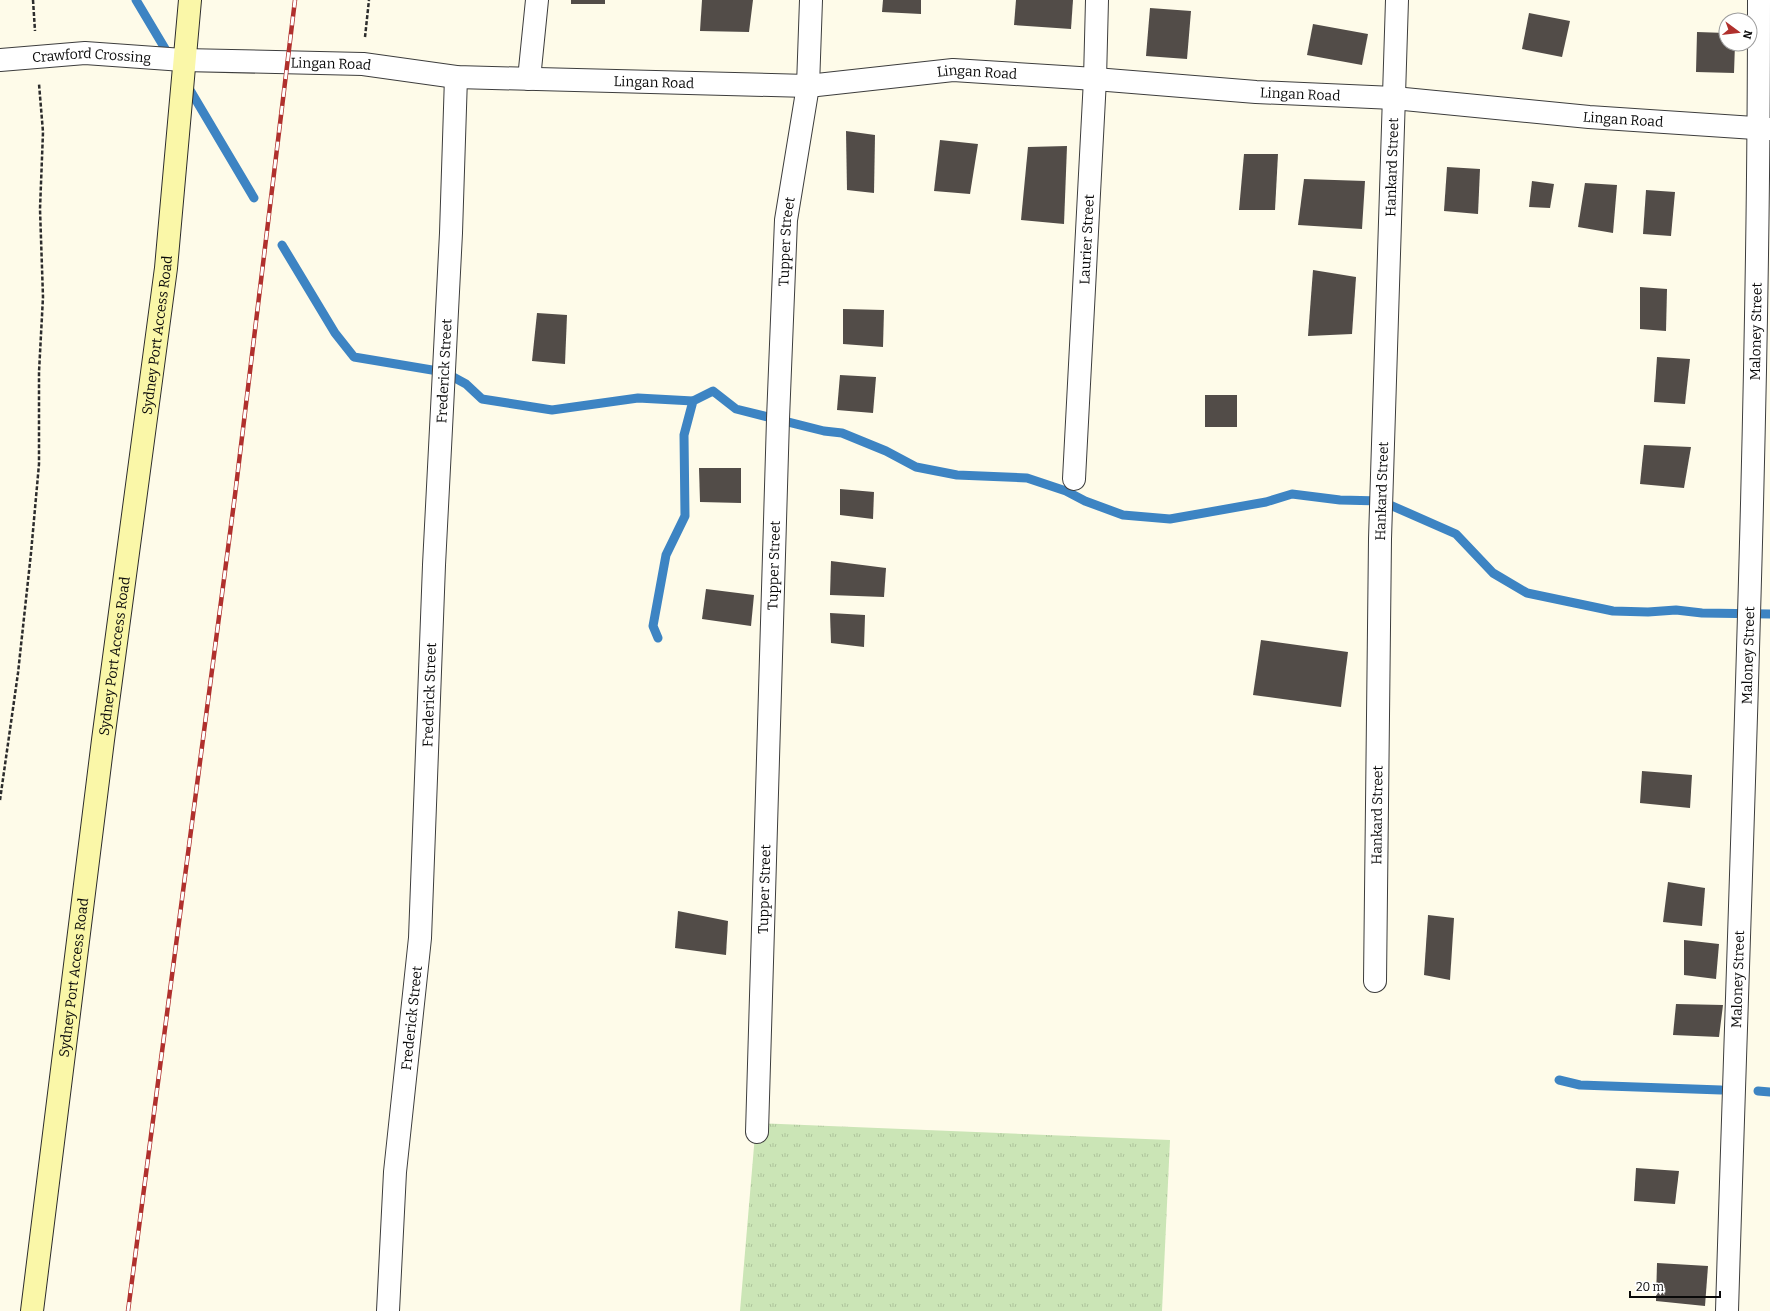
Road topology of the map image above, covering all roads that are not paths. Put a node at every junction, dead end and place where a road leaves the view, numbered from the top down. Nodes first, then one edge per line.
1 (190, 0) edge
2 (537, 0) edge
3 (811, 0) edge
4 (1097, 0) edge
5 (1397, 0) edge
6 (1759, 0) edge
7 (0, 60) edge
8 (184, 60) junction
9 (456, 77) junction
10 (529, 79) junction
11 (1095, 79) junction
12 (808, 86) junction
13 (1394, 98) junction
14 (1765, 128) edge
15 (1074, 479) dead end
16 (1375, 982) dead end
17 (757, 1132) dead end
18 (32, 1311) edge
19 (388, 1311) edge
20 (1727, 1311) edge

1 - 8 main road, Sydney Port Access Road
2 - 10 street
3 - 12 street, Tupper Street
4 - 11 street, Laurier Street
5 - 13 street, Hankard Street
6 - 14 street, Maloney Street
7 - 8 street, Crawford Crossing
8 - 9 street, Lingan Road
8 - 18 main road, Sydney Port Access Road
9 - 10 street, Lingan Road
9 - 19 street, Frederick Street
10 - 12 street, Lingan Road
11 - 12 street, Lingan Road
11 - 13 street, Lingan Road
11 - 15 street, Laurier Street
12 - 17 street, Tupper Street
13 - 14 street, Lingan Road
13 - 16 street, Hankard Street
14 - 20 street, Maloney Street

